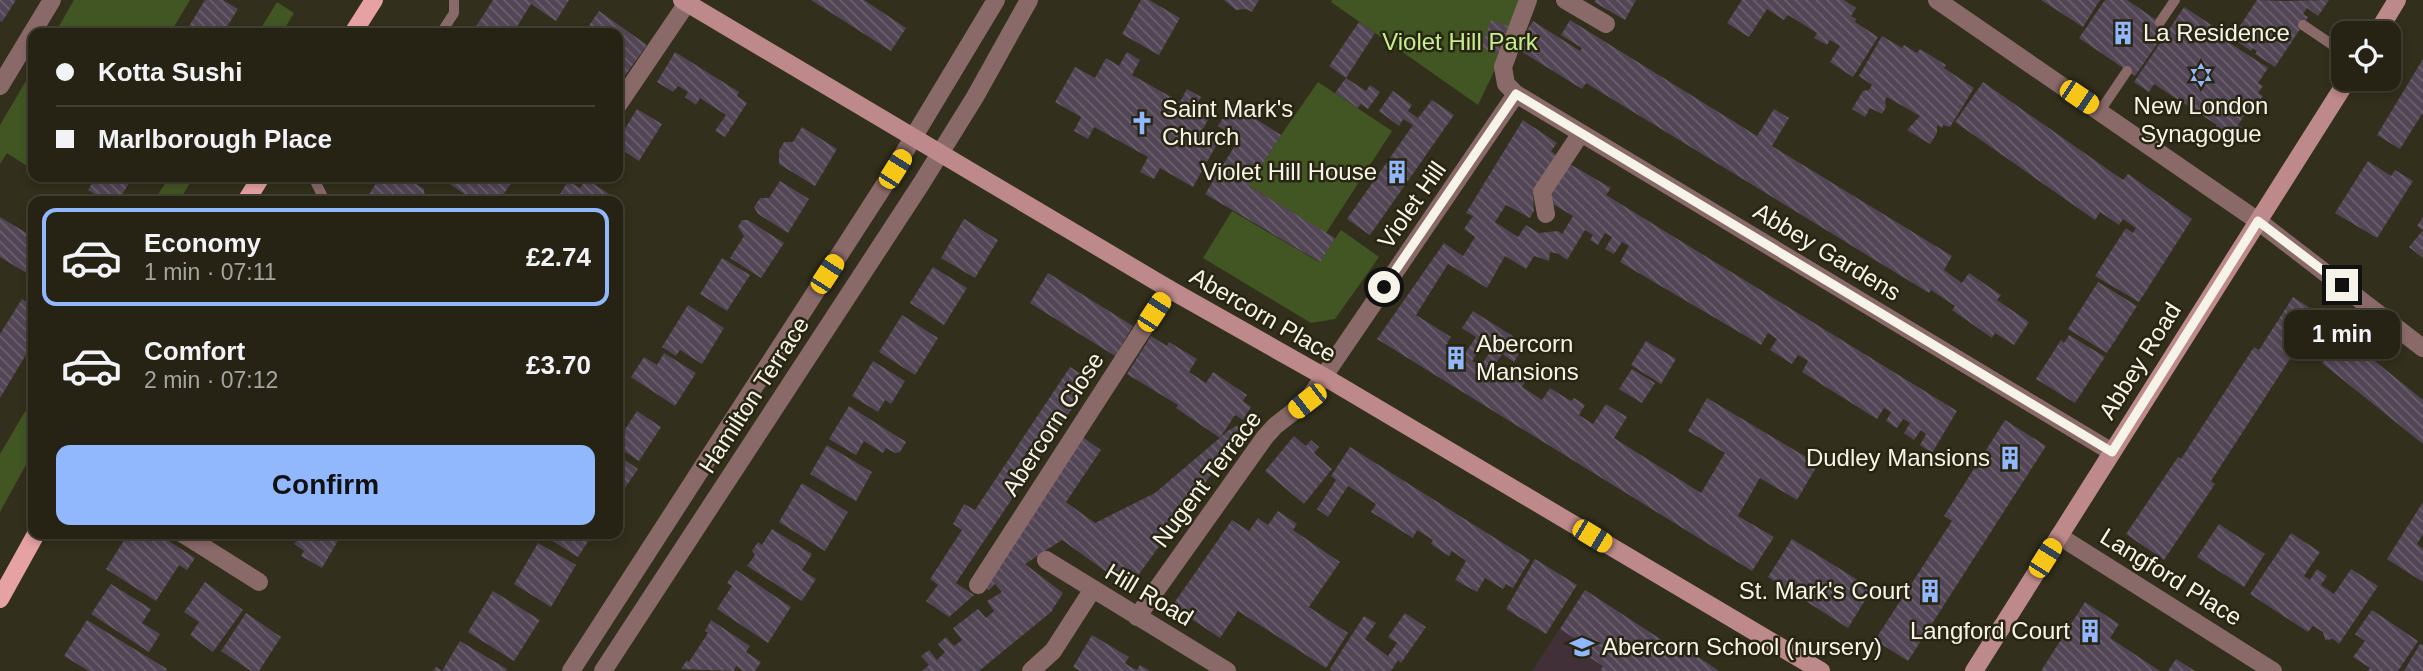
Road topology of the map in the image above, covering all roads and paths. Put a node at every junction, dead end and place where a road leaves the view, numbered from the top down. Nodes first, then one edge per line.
1 (52, 0) edge
2 (374, 0) edge
3 (454, 0) edge
4 (996, 0) edge
5 (1029, 0) edge
6 (1528, 0) edge
7 (1565, 0) edge
8 (1937, 0) edge
9 (2175, 0) edge
10 (2397, 0) edge
11 (684, 1) edge
12 (2384, 21) edge
13 (2160, 22) dead end
14 (1606, 24) dead end
15 (2303, 25) dead end
16 (35, 28) edge
17 (356, 28) edge
18 (444, 28) edge
19 (28, 40) edge
20 (2331, 44) edge
21 (2127, 71) dead end
22 (0, 86) edge
23 (2340, 91) edge
24 (1516, 94) junction
25 (623, 97) edge
26 (2100, 111) junction
27 (1581, 133) junction
28 (915, 137) junction
29 (942, 152) junction
30 (1546, 214) dead end
31 (2258, 221) junction
32 (1169, 289) junction
33 (2423, 348) edge
34 (1322, 376) junction
35 (2112, 452) junction
36 (2059, 536) junction
37 (33, 539) edge
38 (191, 539) edge
39 (1046, 560) dead end
40 (259, 582) dead end
41 (978, 585) dead end
42 (1094, 591) junction
43 (0, 599) edge
44 (1137, 617) junction
45 (2252, 665) edge
46 (570, 671) edge
47 (603, 671) edge
48 (1031, 671) edge
49 (1227, 671) edge
50 (1821, 671) edge
51 (1974, 671) edge
52 (2273, 671) edge

1 - 16 street
2 - 17 main road
3 - 18 lane
4 - 28 street, Hamilton Terrace
5 - 29 street, Hamilton Terrace
6 - 24 street
7 - 14 street
8 - 26 street
9 - 13 lane
10 - 12 street
11 - 25 street
11 - 28 street, Abercorn Place
15 - 20 lane
19 - 22 street
21 - 26 lane
23 - 31 street, Abbey Road
24 - 27 street, Abbey Gardens
24 - 34 street, Violet Hill
26 - 31 street
27 - 30 street
27 - 35 street, Abbey Gardens
28 - 29 street, Abercorn Place
28 - 46 street, Hamilton Terrace
29 - 32 street, Abercorn Place
29 - 47 street, Hamilton Terrace
31 - 33 street
31 - 35 street, Abbey Road
32 - 34 street, Abercorn Place
32 - 41 street, Abercorn Close
34 - 44 street, Nugent Terrace
34 - 50 street, Abercorn Place
35 - 36 street, Abbey Road
36 - 45 street, Langford Place
36 - 51 street, Abbey Road
37 - 43 main road
38 - 40 street
39 - 42 street, Hill Road
42 - 44 street, Hill Road
42 - 48 street
44 - 49 street, Hill Road
45 - 52 street, Langford Place

